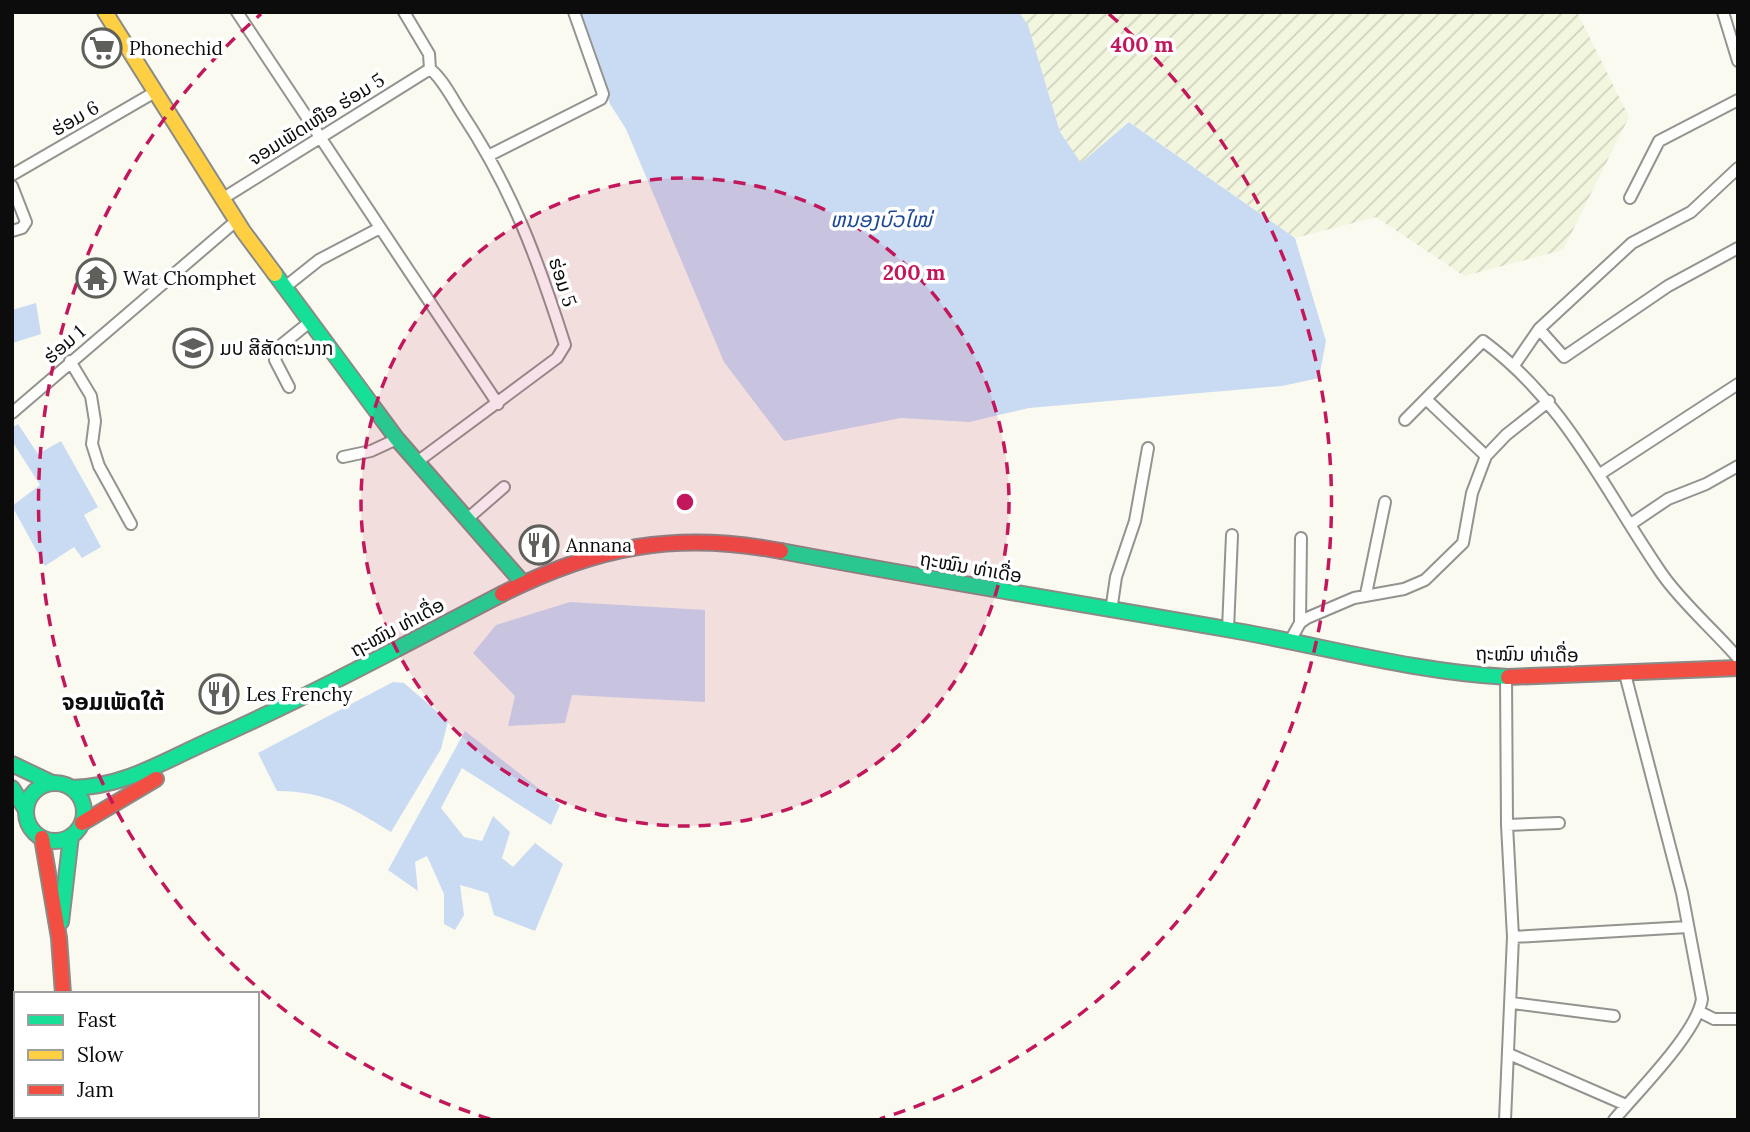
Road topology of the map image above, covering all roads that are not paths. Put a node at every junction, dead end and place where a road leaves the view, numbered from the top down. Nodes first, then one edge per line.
1 (105, 12) edge
2 (237, 12) edge
3 (404, 12) edge
4 (574, 12) edge
5 (1723, 12) edge
6 (1738, 61) edge
7 (430, 69) junction
8 (155, 92) junction
9 (1738, 100) edge
10 (320, 138) junction
11 (489, 155) junction
12 (1738, 168) edge
13 (12, 175) edge
14 (12, 186) edge
15 (1630, 198) dead end
16 (222, 199) junction
17 (236, 221) junction
18 (378, 229) junction
19 (12, 231) edge
20 (1738, 248) edge
21 (285, 287) junction
22 (311, 321) junction
23 (1539, 330) junction
24 (70, 361) junction
25 (1515, 364) junction
26 (1738, 384) edge
27 (289, 387) dead end
28 (1426, 399) junction
29 (1549, 401) junction
30 (498, 404) junction
31 (12, 413) edge
32 (1405, 420) dead end
33 (397, 439) junction
34 (1148, 448) dead end
35 (1486, 456) junction
36 (342, 457) dead end
37 (416, 462) junction
38 (1738, 466) edge
39 (1600, 474) junction
40 (504, 487) dead end
41 (1385, 502) dead end
42 (466, 520) junction
43 (131, 524) dead end
44 (1631, 524) junction
45 (1232, 535) dead end
46 (1301, 538) dead end
47 (522, 582) junction
48 (1366, 594) junction
49 (1111, 611) junction
50 (1300, 623) junction
51 (1228, 629) junction
52 (1290, 641) junction
53 (1738, 658) edge
54 (1738, 668) edge
55 (1625, 674) junction
56 (1506, 677) junction
57 (237, 731) junction
58 (12, 764) edge
59 (52, 783) junction
60 (12, 788) edge
61 (71, 788) junction
62 (20, 805) edge
63 (82, 822) junction
64 (1559, 824) dead end
65 (1507, 825) junction
66 (71, 836) junction
67 (42, 838) junction
68 (1688, 927) junction
69 (59, 937) junction
70 (1513, 937) junction
71 (63, 992) edge
72 (1512, 1003) junction
73 (1700, 1012) junction
74 (1614, 1016) dead end
75 (1738, 1019) edge
76 (1509, 1054) junction
77 (1626, 1105) junction
78 (1505, 1120) edge
79 (1614, 1120) edge

1 - 8 main road
2 - 10 street
3 - 7 street, ຮ່ອມ 5
4 - 11 street
5 - 6 street
7 - 10 street, ຈອມເພັດເໜືອ ຮ່ອມ 5
7 - 11 street, ຮ່ອມ 5
8 - 13 street, ຮ່ອມ 6
8 - 16 main road
9 - 15 street
10 - 16 street, ຈອມເພັດເໜືອ ຮ່ອມ 5
10 - 18 street
11 - 30 street, ຮ່ອມ 5
12 - 23 street
14 - 19 street
16 - 17 main road
17 - 21 main road
17 - 24 street, ຮ່ອມ 1
18 - 21 street
18 - 30 street
20 - 23 street
21 - 22 main road
22 - 27 street
22 - 33 main road
23 - 25 street
24 - 31 street, ຮ່ອມ 1
24 - 43 street
25 - 28 street
25 - 29 street
26 - 39 street
28 - 32 street
28 - 35 street
29 - 35 street
29 - 39 street
30 - 37 street, ຮ່ອມ 5
33 - 36 street
33 - 37 main road
34 - 49 street
35 - 48 street
37 - 42 main road
38 - 44 street
39 - 44 street
40 - 42 street
41 - 48 street
42 - 47 main road
44 - 53 street
45 - 51 street
46 - 50 street
47 - 49 main road, ຖະໝົນ ທ່າເດື່ອ
47 - 57 main road, ຖະໝົນ ທ່າເດື່ອ
48 - 50 street
49 - 51 main road, ຖະໝົນ ທ່າເດື່ອ
50 - 52 street
51 - 52 main road, ຖະໝົນ ທ່າເດື່ອ
52 - 56 main road, ຖະໝົນ ທ່າເດື່ອ
54 - 55 main road, ຖະໝົນ ທ່າເດື່ອ
55 - 56 main road, ຖະໝົນ ທ່າເດື່ອ
55 - 68 street
56 - 65 street
57 - 61 main road, ຖະໝົນ ທ່າເດື່ອ
57 - 63 main road, ຖະໝົນ ທ່າເດື່ອ
58 - 59 main road
59 - 61 main road
59 - 62 main road
60 - 62 main road
61 - 63 main road
62 - 67 main road
63 - 66 main road
64 - 65 street
65 - 70 street
66 - 67 main road
66 - 69 main road
67 - 69 main road
68 - 70 street
68 - 73 street
69 - 71 main road
70 - 72 street
72 - 74 street
72 - 76 street
73 - 75 street
73 - 77 street
76 - 77 street
76 - 78 street
77 - 79 street

